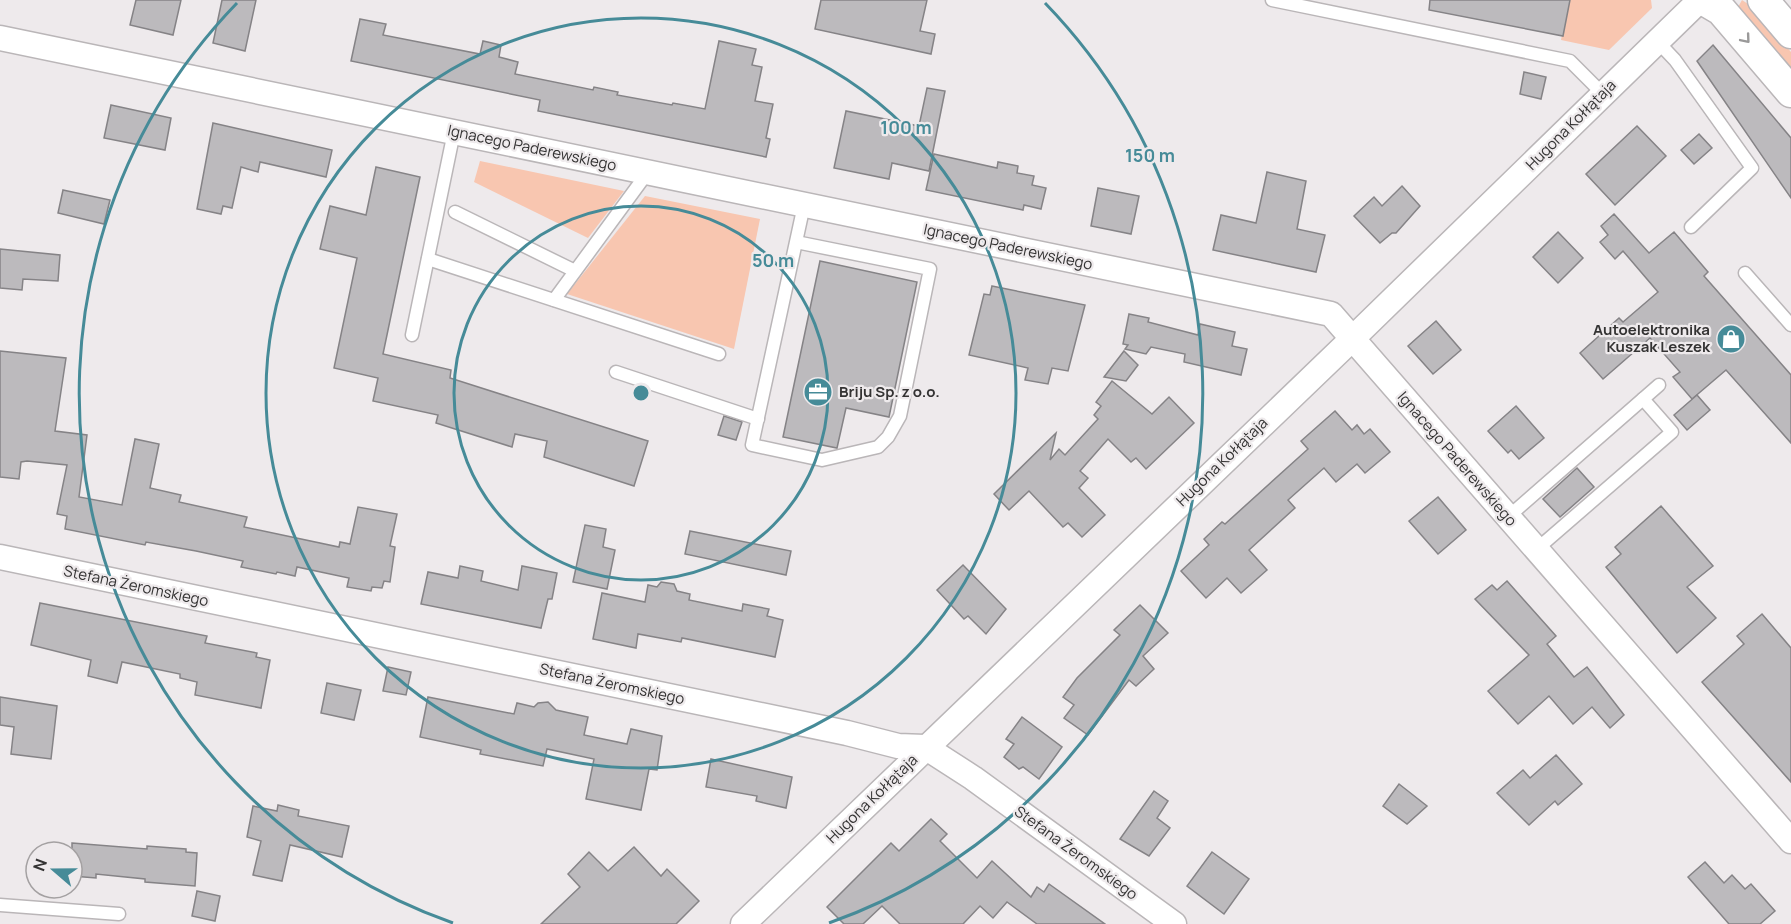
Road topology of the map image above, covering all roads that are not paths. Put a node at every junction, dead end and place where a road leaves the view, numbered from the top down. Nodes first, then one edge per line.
1 (1272, 0) edge
2 (1702, 0) edge
3 (1762, 0) edge
4 (1791, 33) edge
5 (0, 38) edge
6 (1657, 41) junction
7 (1791, 92) edge
8 (1603, 94) junction
9 (454, 132) junction
10 (648, 172) junction
11 (804, 205) junction
12 (455, 212) dead end
13 (1691, 227) dead end
14 (796, 242) junction
15 (428, 259) junction
16 (575, 272) junction
17 (1746, 273) dead end
18 (554, 300) junction
19 (1791, 326) edge
20 (412, 335) dead end
21 (1352, 339) junction
22 (719, 354) dead end
23 (616, 372) dead end
24 (1659, 385) dead end
25 (1642, 399) junction
26 (758, 419) junction
27 (1508, 517) junction
28 (1537, 549) junction
29 (0, 557) edge
30 (925, 747) junction
31 (1791, 841) edge
32 (0, 905) edge
33 (119, 914) dead end
34 (743, 924) edge
35 (1174, 924) edge

1 - 8 lane
2 - 6 street, Hugona Kołłątaja
2 -> 7 street
3 - 4 street
5 - 9 street, Ignacego Paderewskiego
6 - 8 street, Hugona Kołłątaja
6 - 13 lane
8 - 21 street, Hugona Kołłątaja
9 - 10 street, Ignacego Paderewskiego
9 - 15 lane
10 - 11 street, Ignacego Paderewskiego
10 - 16 lane
11 - 14 lane
11 - 21 street, Ignacego Paderewskiego
12 - 16 lane
14 - 26 lane
14 - 26 lane
15 - 18 lane
15 - 20 lane
16 - 18 lane
17 - 19 lane
18 - 22 lane
21 - 27 street, Ignacego Paderewskiego
21 - 30 street, Hugona Kołłątaja
23 - 26 lane
24 - 25 lane
25 - 27 lane
25 - 28 lane
27 - 28 street, Ignacego Paderewskiego
28 - 31 street, Ignacego Paderewskiego
29 - 30 street, Stefana Żeromskiego
30 - 34 street, Hugona Kołłątaja
30 - 35 street, Stefana Żeromskiego
32 - 33 lane

